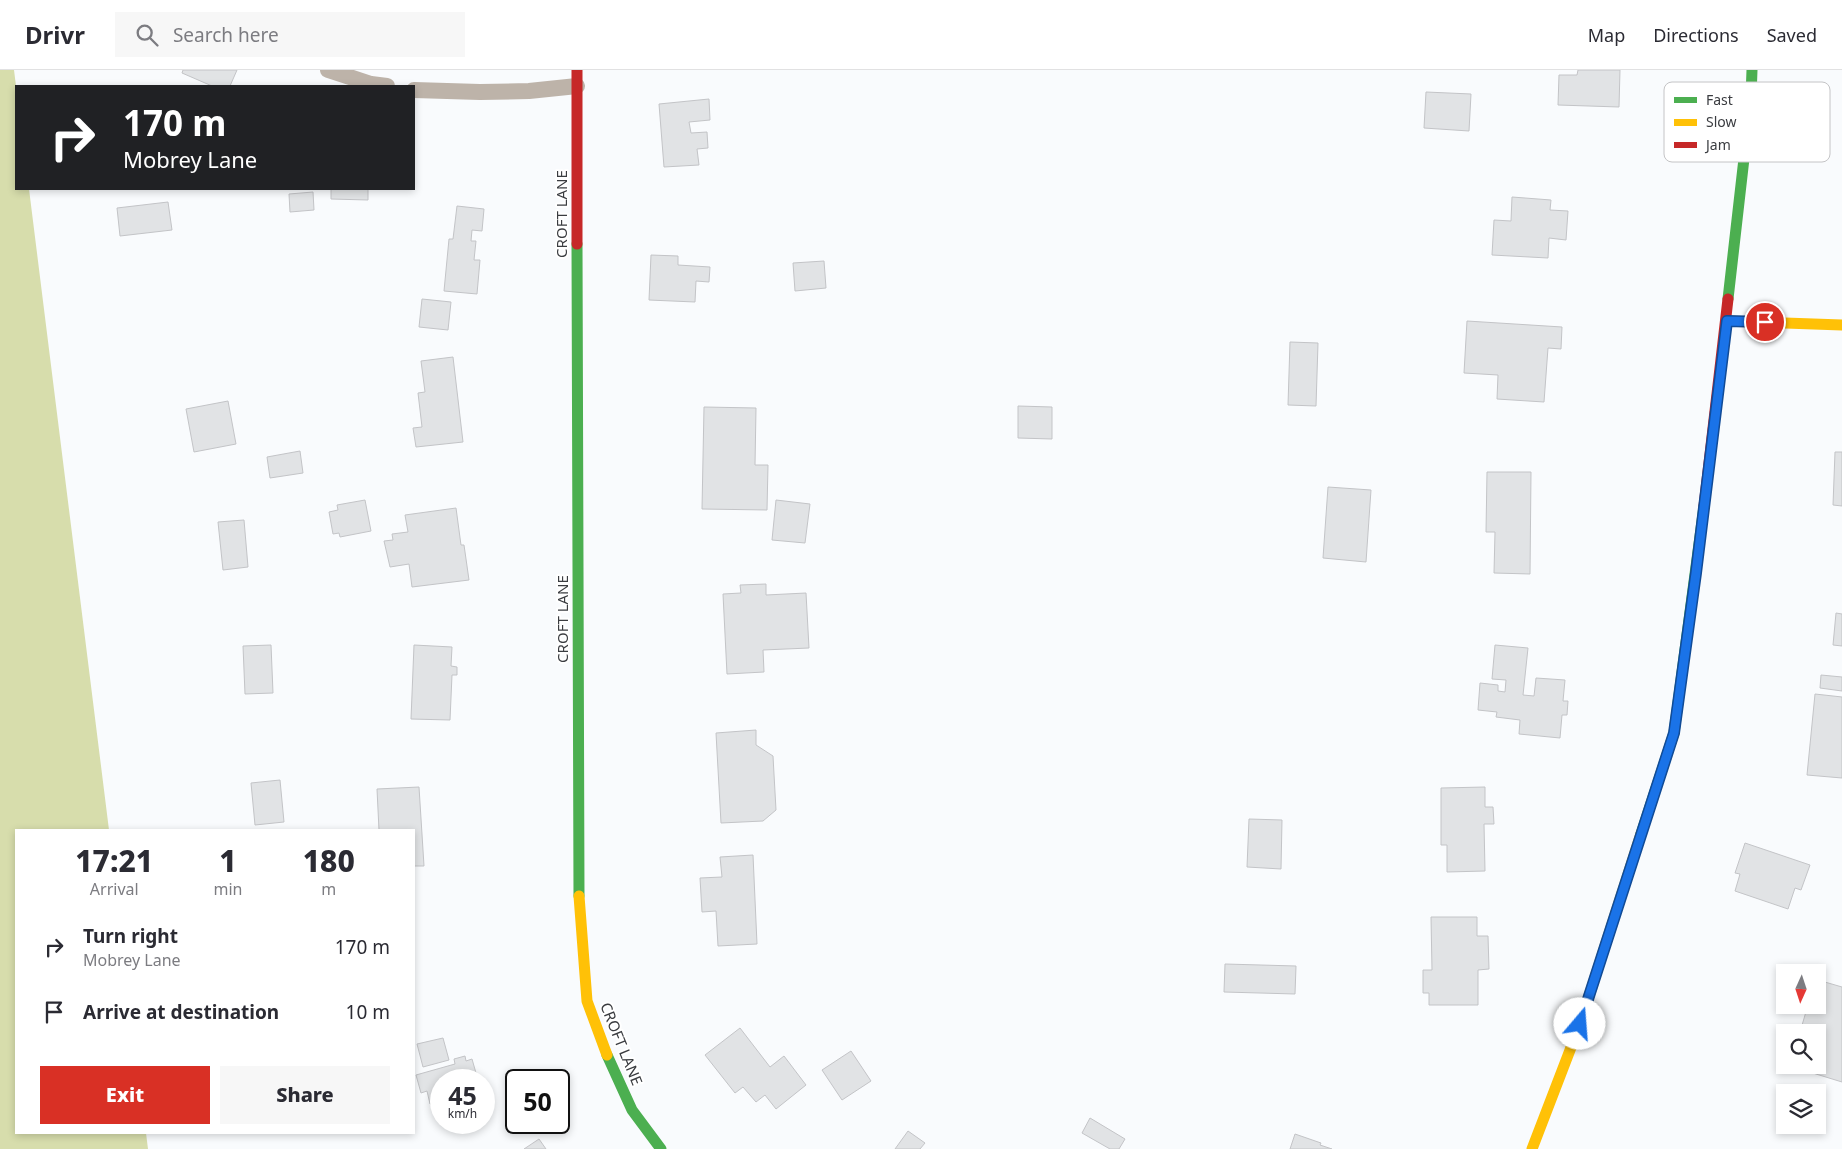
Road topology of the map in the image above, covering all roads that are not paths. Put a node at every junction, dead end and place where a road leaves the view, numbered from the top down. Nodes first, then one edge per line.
1 (328, 70) edge
2 (577, 78) edge
3 (379, 85) edge
4 (415, 90) edge
5 (1744, 162) edge
6 (1727, 321) junction
7 (1842, 325) edge
8 (661, 1149) edge
9 (1532, 1149) edge

1 - 3 lane
2 - 4 lane
2 - 8 street, CROFT LANE
5 - 6 street
6 - 7 street
6 - 9 street

